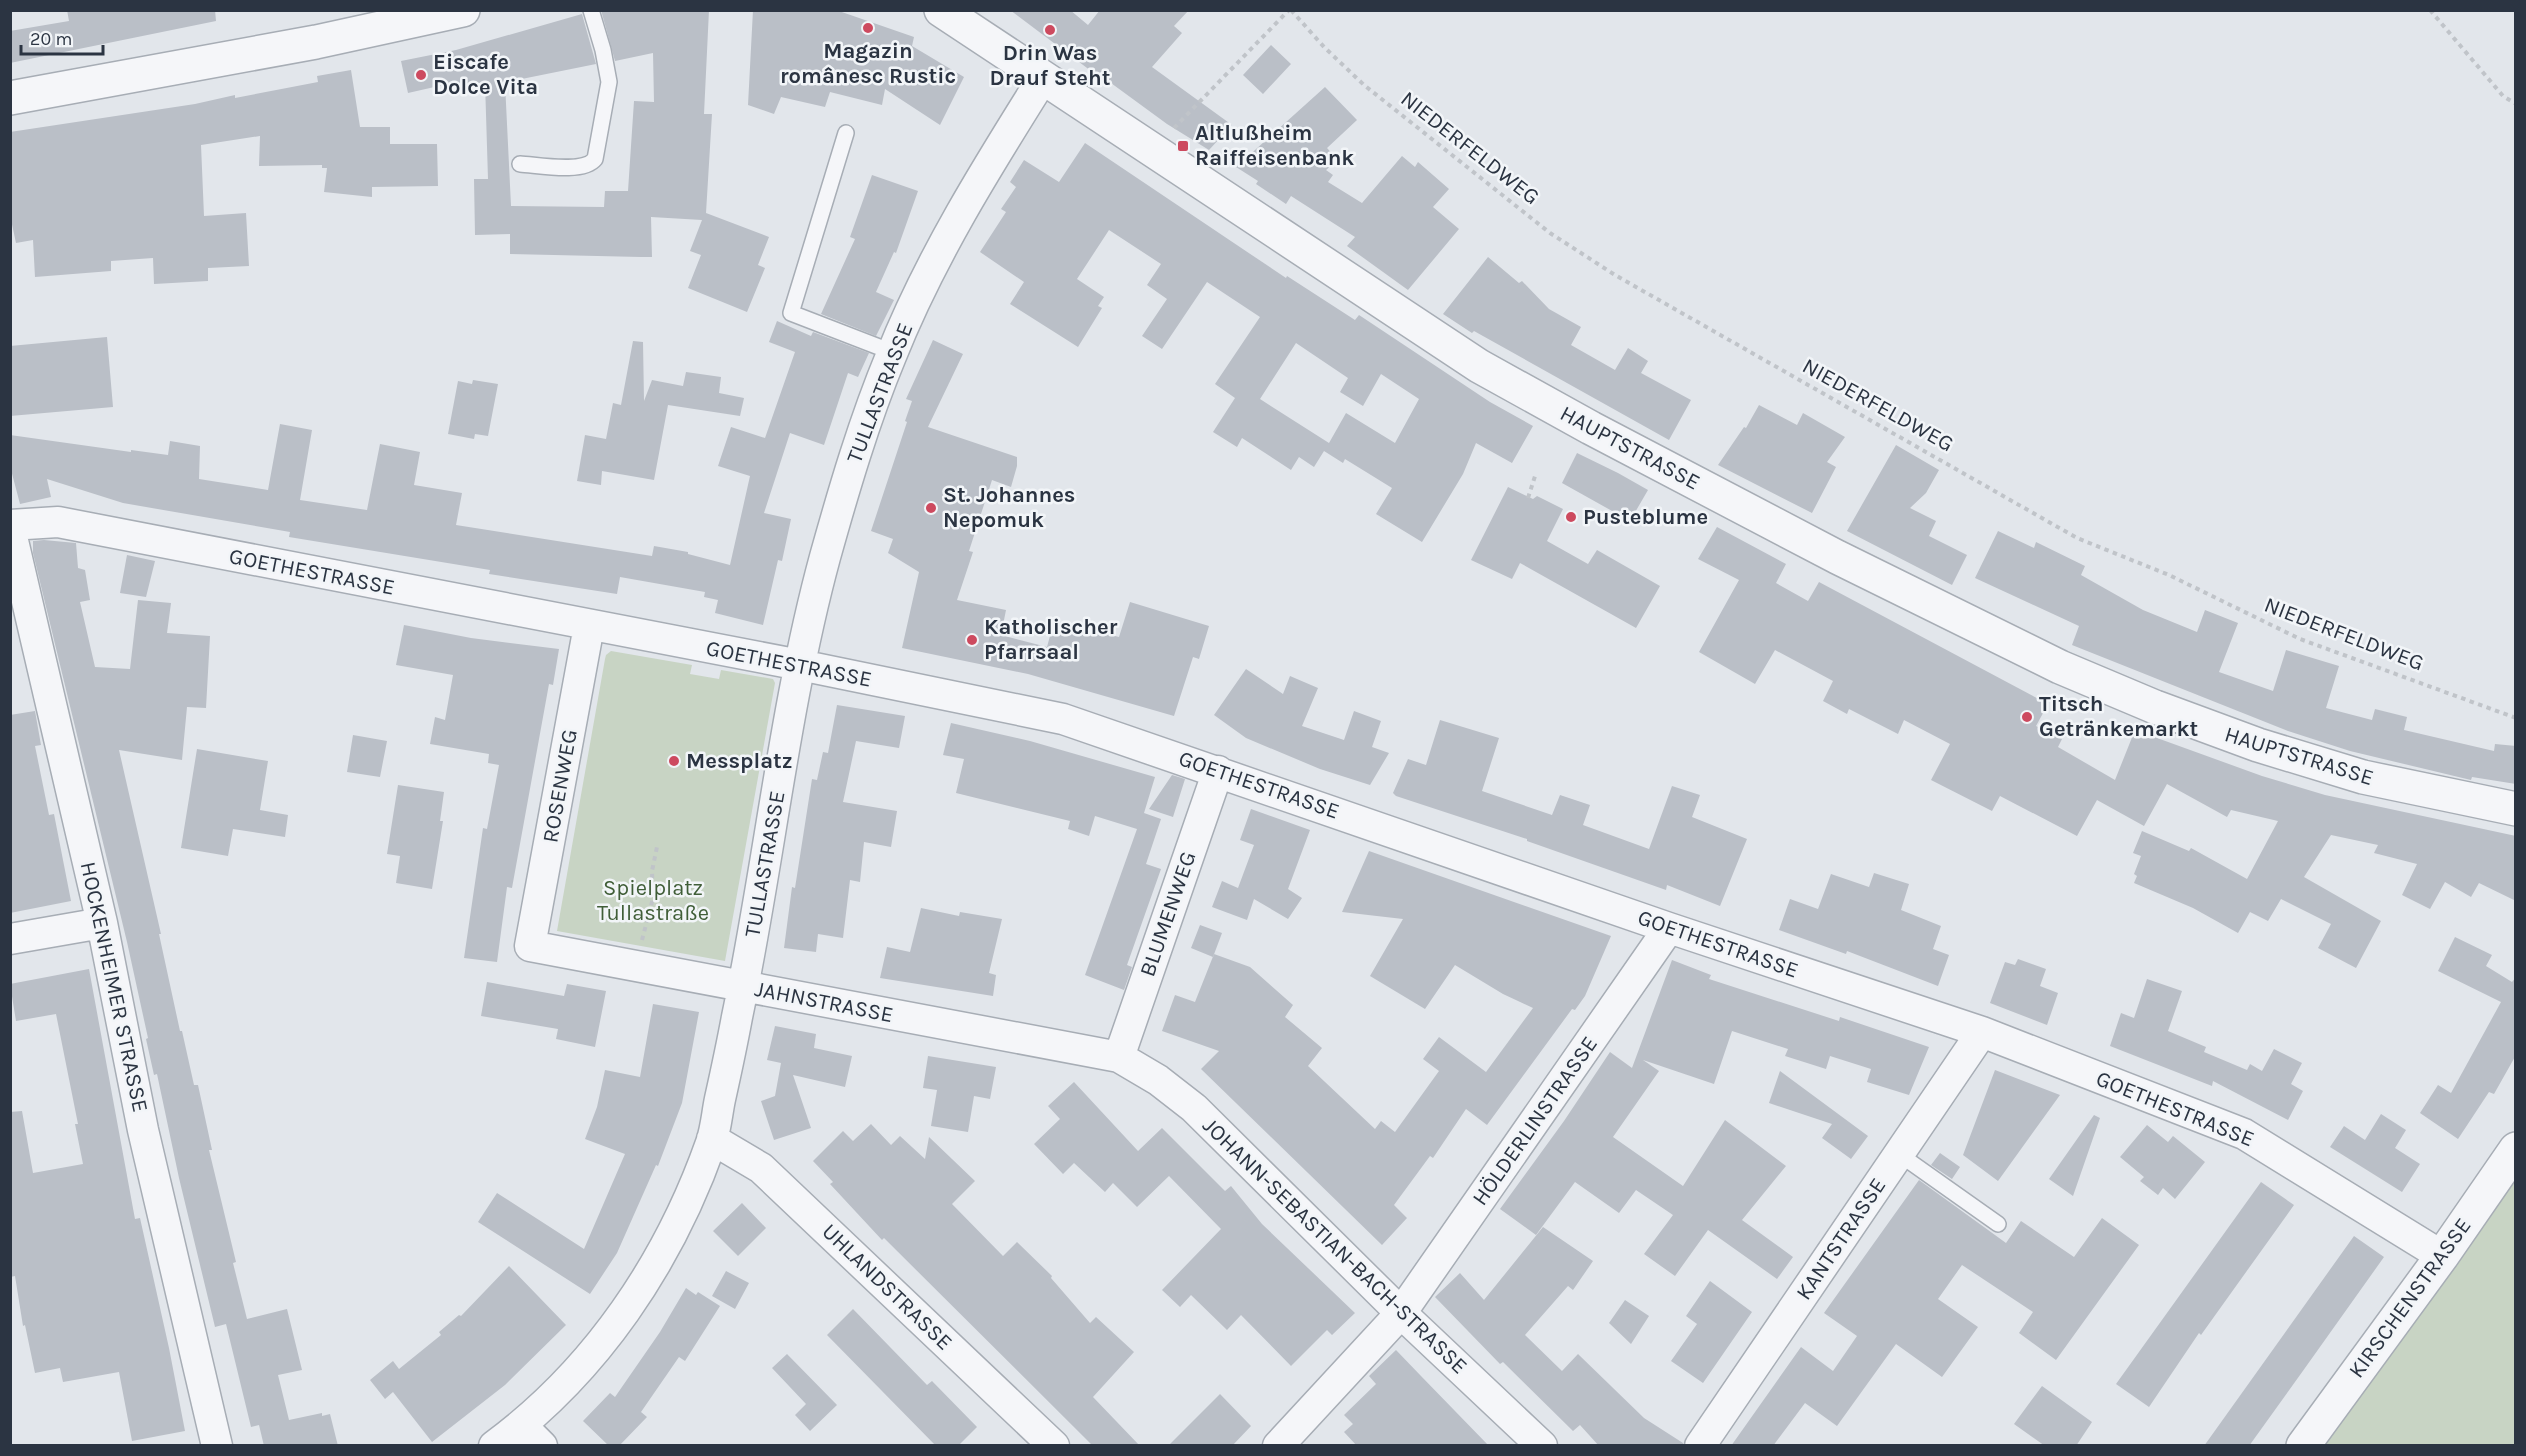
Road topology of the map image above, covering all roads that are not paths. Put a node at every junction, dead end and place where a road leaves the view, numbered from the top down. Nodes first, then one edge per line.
1 (464, 10) edge
2 (591, 10) edge
3 (941, 10) edge
4 (1043, 78) junction
5 (10, 98) edge
6 (846, 133) dead end
7 (519, 164) dead end
8 (892, 352) junction
9 (10, 526) edge
10 (589, 626) junction
11 (800, 665) junction
12 (1218, 771) junction
13 (2516, 809) edge
14 (102, 923) junction
15 (1669, 928) junction
16 (10, 939) edge
17 (530, 946) joint
18 (744, 987) junction
19 (1982, 1032) junction
20 (1119, 1057) junction
21 (712, 1139) junction
22 (2516, 1149) edge
23 (1899, 1154) junction
24 (1998, 1224) dead end
25 (2442, 1256) junction
26 (1401, 1313) junction
27 (532, 1436) edge
28 (217, 1446) edge
29 (494, 1446) edge
30 (1054, 1446) edge
31 (1278, 1446) edge
32 (1542, 1446) edge
33 (1700, 1446) edge
34 (2303, 1446) edge

1 - 5 street
2 - 7 lane
3 - 4 street, HAUPTSTRASSE
4 - 8 street, TULLASTRASSE
4 - 13 street, HAUPTSTRASSE
6 - 8 lane
8 - 11 street, TULLASTRASSE
9 - 10 street, GOETHESTRASSE
9 - 14 street, HOCKENHEIMER STRASSE
10 - 11 street, GOETHESTRASSE
10 - 17 street, ROSENWEG
11 - 12 street, GOETHESTRASSE
11 - 18 street, TULLASTRASSE
12 - 15 street, GOETHESTRASSE
12 - 20 street, BLUMENWEG
14 - 16 street
14 - 28 street, HOCKENHEIMER STRASSE
15 - 19 street, GOETHESTRASSE
15 - 26 street, HÖLDERLINSTRASSE
17 - 18 street, JAHNSTRASSE
18 - 20 street, JAHNSTRASSE
18 - 21 street, TULLASTRASSE
19 - 23 street, KANTSTRASSE
19 - 25 street, GOETHESTRASSE
20 - 26 street, JOHANN-SEBASTIAN-BACH-STRASSE
21 - 27 street, TULLASTRASSE
21 - 30 street, UHLANDSTRASSE
22 - 25 street, KIRSCHENSTRASSE
23 - 24 lane
23 - 33 street, KANTSTRASSE
25 - 34 street, KIRSCHENSTRASSE
26 - 31 street, HÖLDERLINSTRASSE
26 - 32 street, JOHANN-SEBASTIAN-BACH-STRASSE
27 - 29 street, TULLASTRASSE

